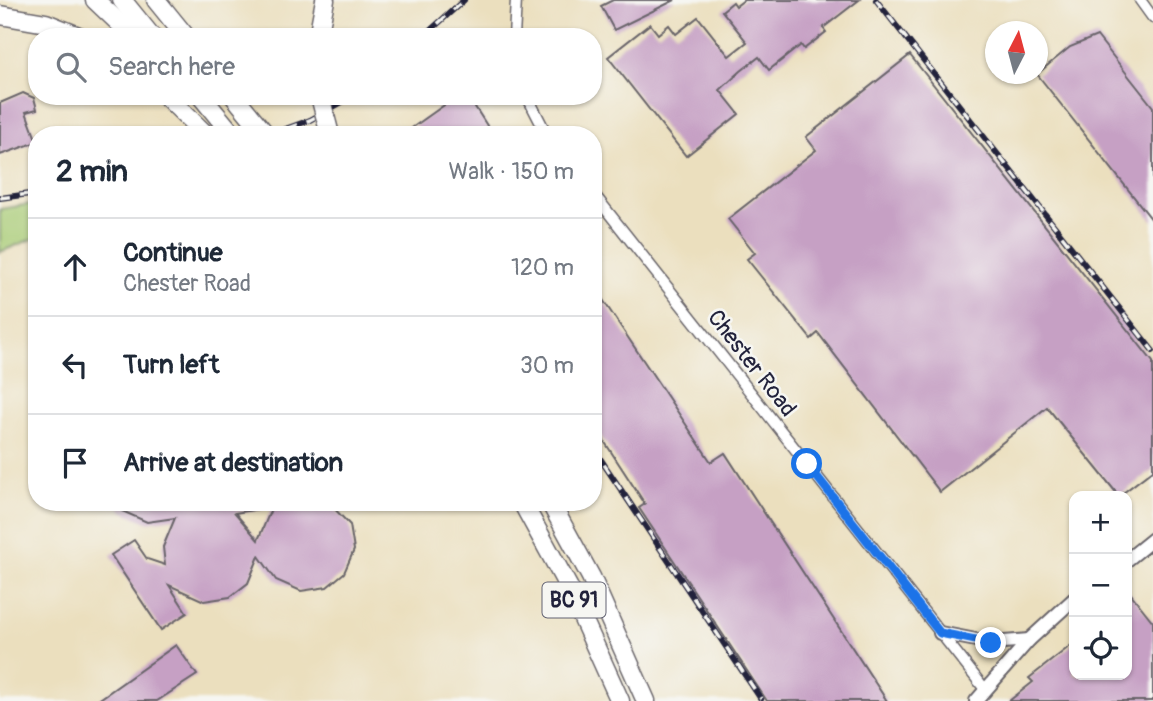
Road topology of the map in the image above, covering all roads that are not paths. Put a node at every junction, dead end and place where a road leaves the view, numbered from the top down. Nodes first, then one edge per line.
1 (96, 0) edge
2 (122, 0) edge
3 (156, 0) edge
4 (325, 0) edge
5 (516, 0) edge
6 (1140, 0) edge
7 (6, 17) edge
8 (1153, 18) edge
9 (58, 28) edge
10 (125, 28) edge
11 (145, 28) edge
12 (179, 28) edge
13 (320, 28) edge
14 (514, 28) edge
15 (175, 105) edge
16 (207, 105) edge
17 (241, 105) edge
18 (322, 105) edge
19 (532, 105) edge
20 (197, 126) edge
21 (226, 126) edge
22 (258, 126) edge
23 (328, 126) edge
24 (542, 126) edge
25 (602, 204) edge
26 (527, 511) edge
27 (555, 511) edge
28 (1153, 539) edge
29 (1132, 556) edge
30 (1069, 603) edge
31 (940, 633) junction
32 (1028, 640) junction
33 (984, 688) junction
34 (620, 701) edge
35 (646, 701) edge
36 (976, 701) edge

1 - 10 highway
2 - 11 highway
3 - 12 highway
4 - 13 highway
5 - 14 street
6 - 8 street
7 - 9 highway
15 - 20 highway
16 - 21 highway
17 - 22 highway
18 - 23 highway, bridge
19 - 24 street
25 - 31 street, Chester Road
26 - 34 highway, BC 91
27 - 35 highway, BC 91
28 - 29 street
30 - 32 street
31 - 32 street
31 - 33 street, Chester Road
32 - 33 street
33 - 36 street

